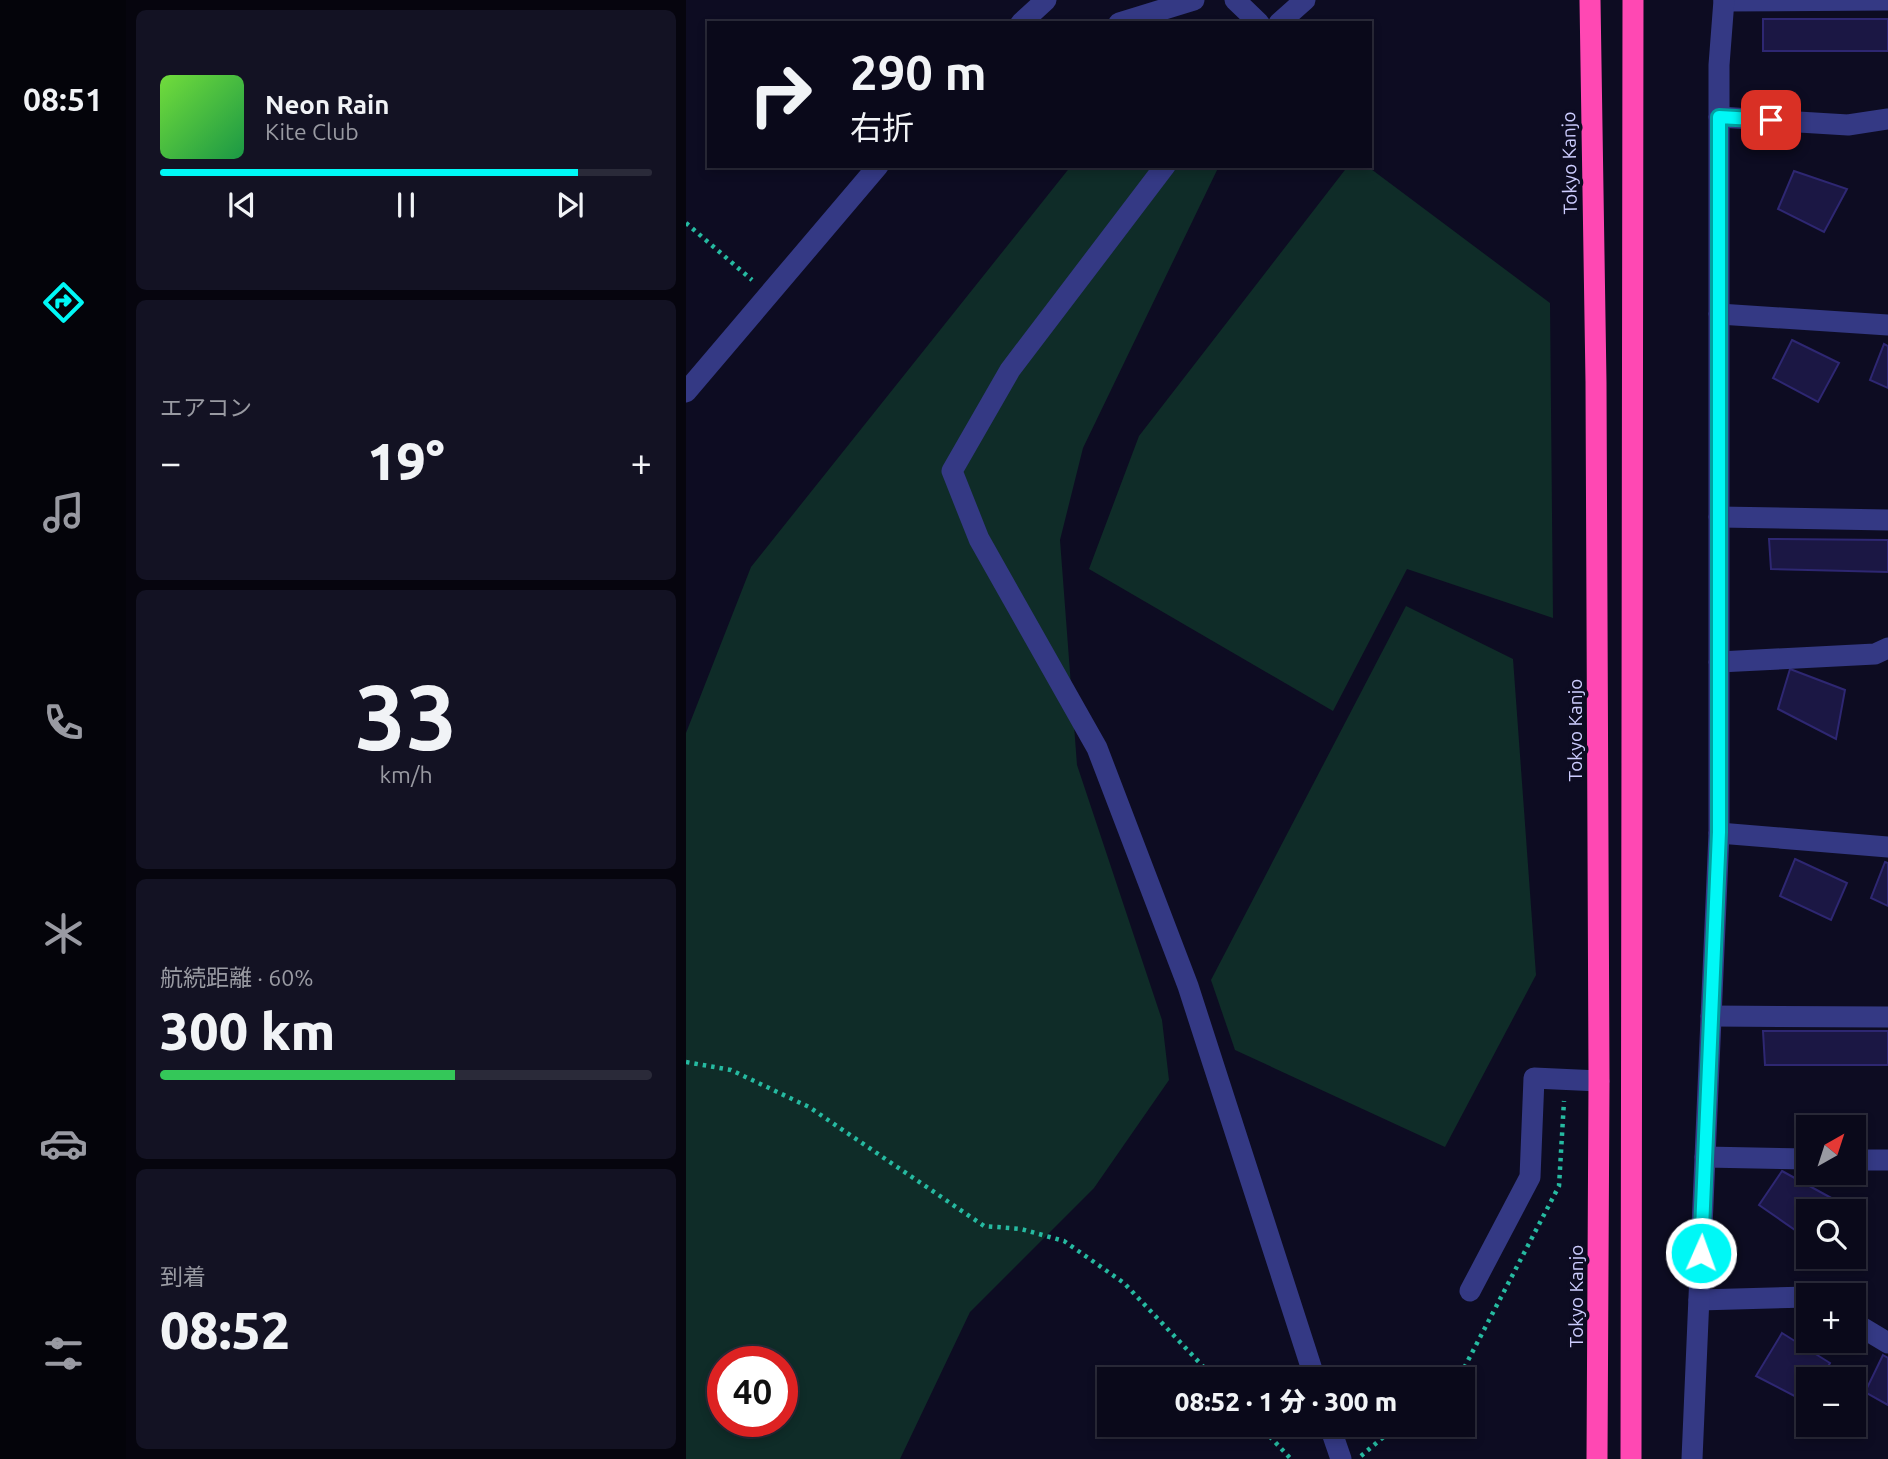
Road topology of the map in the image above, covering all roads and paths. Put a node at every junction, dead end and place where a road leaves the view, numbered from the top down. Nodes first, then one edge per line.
1 (1046, 0) edge
2 (1194, 0) edge
3 (1235, 0) edge
4 (1305, 0) edge
5 (1590, 0) edge
6 (1633, 0) edge
7 (1724, 0) edge
8 (1888, 0) edge
9 (1023, 21) edge
10 (1126, 21) edge
11 (1257, 21) edge
12 (1281, 21) edge
13 (1719, 117) junction
14 (1888, 119) edge
15 (876, 168) edge
16 (1163, 168) edge
17 (686, 223) edge
18 (768, 294) junction
19 (1719, 314) junction
20 (1888, 325) edge
21 (686, 392) edge
22 (1719, 517) junction
23 (1888, 520) edge
24 (1888, 648) edge
25 (1719, 662) junction
26 (1719, 832) junction
27 (1888, 847) edge
28 (1711, 1016) junction
29 (1888, 1017) edge
30 (686, 1062) edge
31 (1599, 1081) junction
32 (1705, 1157) junction
33 (1796, 1159) edge
34 (1866, 1160) edge
35 (1888, 1160) edge
36 (1470, 1291) dead end
37 (1796, 1297) edge
38 (1699, 1300) junction
39 (1866, 1330) edge
40 (1888, 1343) edge
41 (1204, 1367) edge
42 (1311, 1367) edge
43 (1270, 1437) edge
44 (1333, 1437) edge
45 (1384, 1437) edge
46 (1291, 1459) edge
47 (1341, 1459) edge
48 (1358, 1459) edge
49 (1598, 1459) edge
50 (1631, 1459) edge
51 (1692, 1459) edge

1 - 9 street
2 - 10 street
3 - 11 street
4 - 12 street
5 - 31 highway, Tokyo Kanjo
6 - 50 highway
7 - 8 street
7 - 13 street
13 - 14 street
13 - 19 street
15 - 18 street
16 - 42 street
17 - 18 path
18 - 21 street
19 - 20 street
19 - 22 street
22 - 23 street
22 - 25 street
24 - 25 street
25 - 26 street
26 - 27 street
26 - 28 street
28 - 29 street
28 - 32 street
30 - 41 path
31 - 36 street
31 - 49 highway, Tokyo Kanjo
32 - 33 street
32 - 38 street
34 - 35 street
37 - 38 street
38 - 51 street
39 - 40 street
43 - 46 path
44 - 47 street
45 - 48 path

